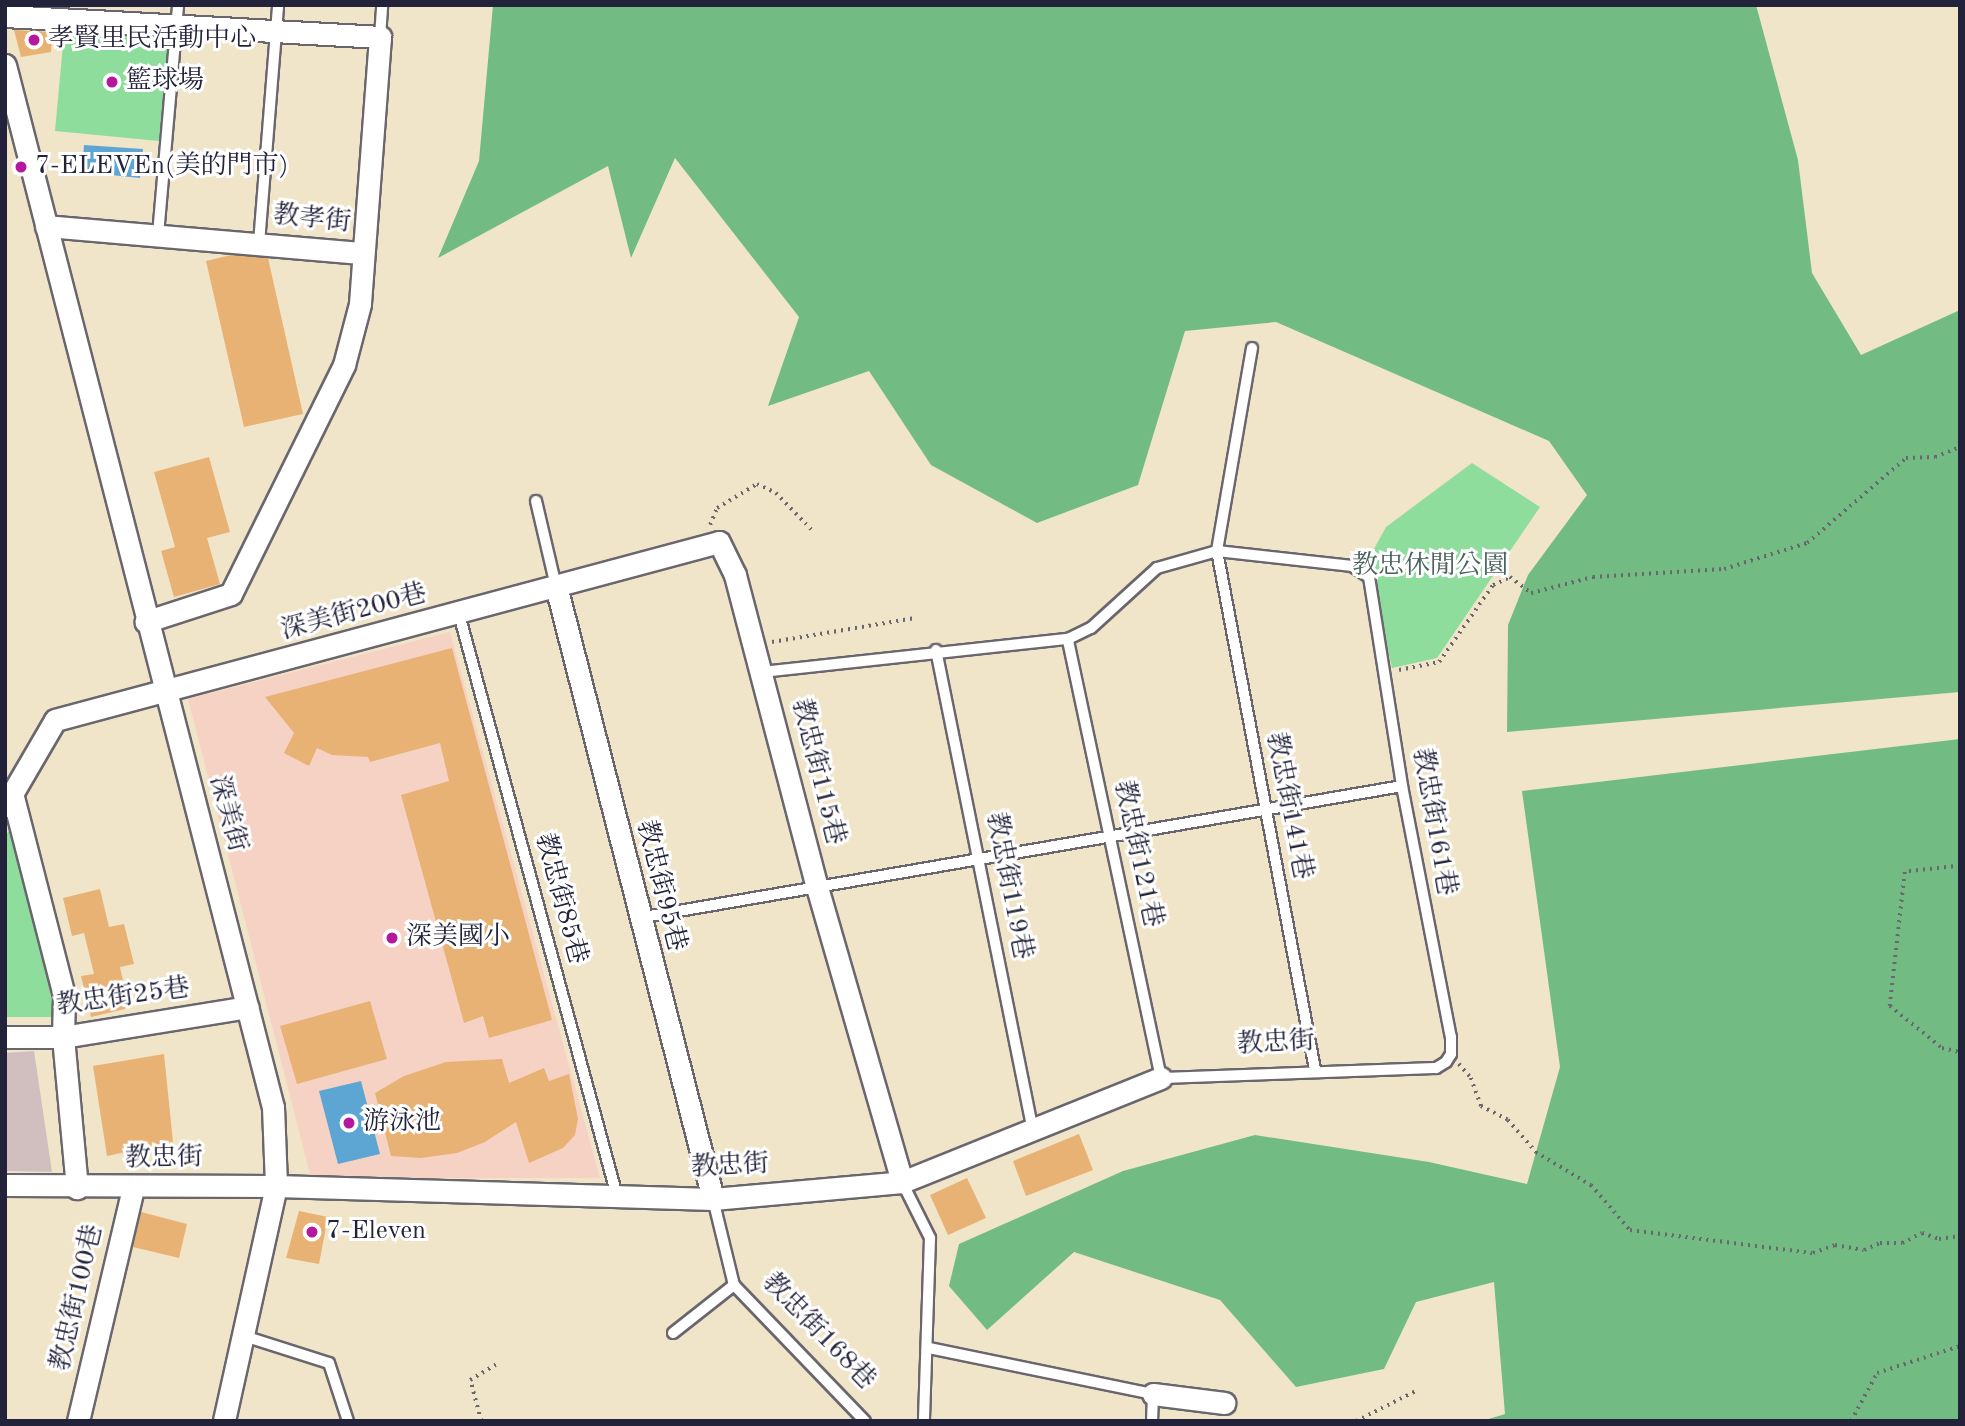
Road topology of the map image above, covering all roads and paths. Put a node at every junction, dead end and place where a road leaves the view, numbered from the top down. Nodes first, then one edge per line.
1 (278, 5) edge
2 (382, 5) edge
3 (55, 11) edge
4 (177, 15) edge
5 (5, 16) edge
6 (277, 33) junction
7 (380, 37) junction
8 (5, 65) edge
9 (46, 226) junction
10 (158, 235) junction
11 (259, 243) junction
12 (362, 253) junction
13 (1252, 348) dead end
14 (1960, 447) edge
15 (536, 501) dead end
16 (812, 530) dead end
17 (702, 543) junction
18 (1217, 551) junction
19 (556, 586) junction
20 (459, 614) junction
21 (915, 618) dead end
22 (145, 622) junction
23 (1068, 639) junction
24 (754, 645) junction
25 (936, 650) junction
26 (762, 672) junction
27 (1384, 673) junction
28 (166, 693) junction
29 (1402, 786) junction
30 (9, 799) edge
31 (1265, 810) junction
32 (1111, 836) junction
33 (980, 859) junction
34 (1960, 866) edge
35 (817, 887) junction
36 (638, 918) junction
37 (248, 1007) junction
38 (5, 1037) edge
39 (63, 1037) junction
40 (1960, 1052) edge
41 (1451, 1054) junction
42 (1315, 1069) junction
43 (1161, 1078) junction
44 (1033, 1130) junction
45 (902, 1182) junction
46 (5, 1185) edge
47 (276, 1186) junction
48 (77, 1188) junction
49 (133, 1188) junction
50 (617, 1196) junction
51 (713, 1199) junction
52 (1960, 1236) edge
53 (733, 1285) junction
54 (674, 1333) dead end
55 (244, 1336) junction
56 (1960, 1346) edge
57 (929, 1348) junction
58 (498, 1363) dead end
59 (1418, 1390) dead end
60 (1153, 1394) junction
61 (1224, 1402) dead end
62 (78, 1421) edge
63 (224, 1421) edge
64 (348, 1421) edge
65 (481, 1421) edge
66 (865, 1421) edge
67 (924, 1421) edge
68 (1152, 1421) edge
69 (1356, 1421) edge
70 (1851, 1421) edge

1 - 6 lane
2 - 7 lane
3 - 4 street
3 - 5 street
4 - 6 street
4 - 10 lane
6 - 7 street
6 - 11 lane
7 - 12 street
8 - 9 street
9 - 10 street, 教孝街
9 - 22 street, 深美街
10 - 11 street, 教孝街
11 - 12 street, 教孝街
12 - 22 street, 教孝街
13 - 18 lane
14 - 27 path
15 - 19 lane
16 - 17 path
17 - 19 street
17 - 24 street, 教忠街115巷
18 - 23 lane
18 - 27 lane, 教忠街161巷
18 - 31 lane, 教忠街141巷
19 - 20 street, 深美街200巷
19 - 36 street, 教忠街95巷
20 - 28 street, 深美街200巷
20 - 50 lane, 教忠街85巷
21 - 24 path
22 - 28 street, 深美街
23 - 25 lane
23 - 32 lane, 教忠街121巷
24 - 26 street, 教忠街115巷
25 - 26 lane
25 - 33 lane, 教忠街119巷
26 - 35 street, 教忠街115巷
27 - 29 lane, 教忠街161巷
28 - 30 street, 深美街200巷
28 - 37 street, 深美街
29 - 31 lane
29 - 41 lane, 教忠街161巷
30 - 39 street
31 - 32 lane
31 - 42 lane, 教忠街141巷
32 - 33 lane
32 - 43 lane, 教忠街121巷
33 - 35 lane
33 - 44 lane, 教忠街119巷
34 - 40 path
35 - 36 lane
35 - 45 street, 教忠街115巷
36 - 51 street, 教忠街95巷
37 - 39 street, 教忠街25巷
37 - 47 street, 深美街
38 - 39 street, 教忠街25巷
39 - 48 street
41 - 42 lane, 教忠街
41 - 52 path
42 - 43 lane, 教忠街
43 - 44 street, 教忠街
44 - 45 street, 教忠街
45 - 51 street, 教忠街
45 - 57 lane
46 - 48 street, 教忠街
47 - 49 street, 教忠街
47 - 50 street, 教忠街
47 - 55 street, 深美街
48 - 49 street, 教忠街
49 - 62 street, 教忠街100巷
50 - 51 street, 教忠街
51 - 53 lane, 教忠街168巷
53 - 54 lane
53 - 66 lane, 教忠街168巷
55 - 63 street, 深美街
55 - 64 lane
56 - 70 path
57 - 60 lane
57 - 67 lane
58 - 65 path
59 - 69 path
60 - 61 street
60 - 68 lane

